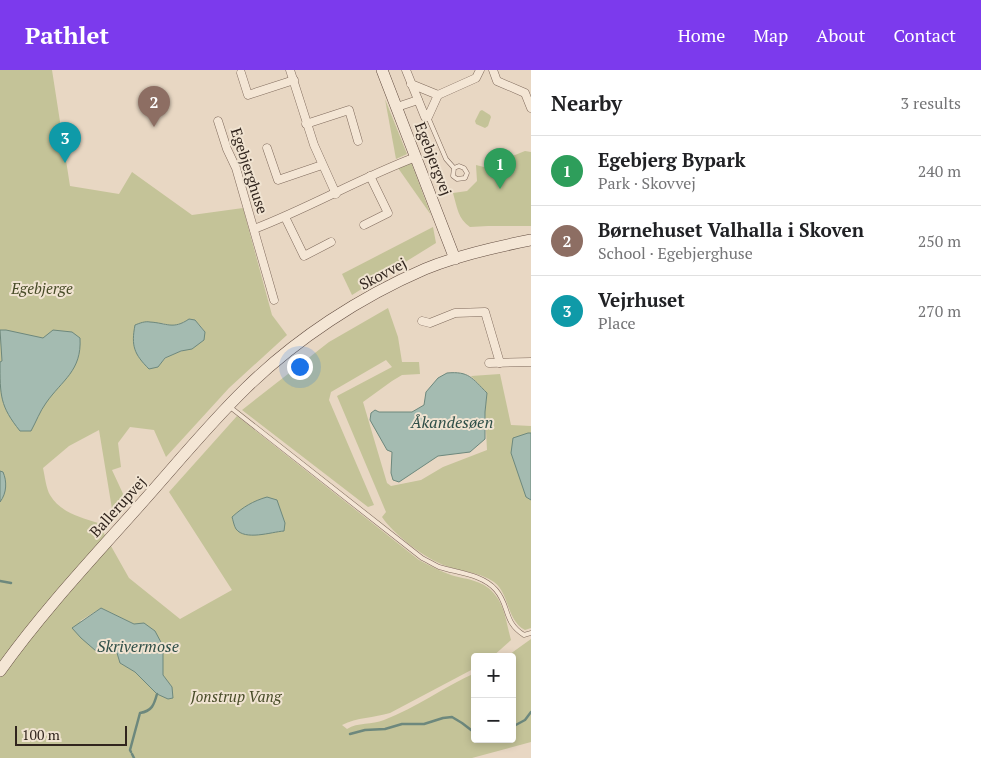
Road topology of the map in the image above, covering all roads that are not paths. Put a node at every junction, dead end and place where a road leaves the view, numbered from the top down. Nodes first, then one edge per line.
1 (290, 70) edge
2 (382, 70) edge
3 (406, 70) edge
4 (480, 70) edge
5 (493, 70) edge
6 (241, 73) dead end
7 (294, 80) junction
8 (411, 84) junction
9 (438, 95) junction
10 (418, 100) junction
11 (397, 108) junction
12 (531, 108) edge
13 (428, 117) junction
14 (218, 121) dead end
15 (306, 124) junction
16 (358, 141) dead end
17 (267, 148) dead end
18 (416, 157) junction
19 (322, 165) junction
20 (454, 168) dead end
21 (370, 176) junction
22 (336, 194) junction
23 (285, 218) junction
24 (364, 225) dead end
25 (254, 229) junction
26 (531, 240) edge
27 (331, 242) dead end
28 (455, 258) junction
29 (274, 300) dead end
30 (422, 321) dead end
31 (531, 362) edge
32 (489, 363) dead end
33 (500, 363) junction
34 (266, 370) joint
35 (228, 405) junction
36 (531, 633) edge
37 (0, 671) edge

1 - 7 street
2 - 11 street, Egebjergvej
3 - 8 street
4 - 9 street
5 - 12 street
6 - 7 street
7 - 15 street
8 - 9 street
8 - 10 street
9 - 13 street
10 - 11 street
10 - 13 street
11 - 18 street, Egebjergvej
13 - 20 lane
14 - 25 street, Egebjerghuse
15 - 16 street
15 - 19 street
17 - 19 street, Egebjerghuse
18 - 21 street, Egebjerghuse
18 - 28 street, Egebjergvej
19 - 22 street
21 - 22 street, Egebjerghuse
21 - 24 street
22 - 23 street, Egebjerghuse
23 - 25 street, Egebjerghuse
23 - 27 street, Egebjerghuse
25 - 29 street, Egebjerghuse
26 - 28 street, Skovvej
28 - 34 street, Skovvej
30 - 33 street
31 - 33 street
32 - 33 street
34 - 35 street, Ballerupvej
35 - 36 lane
35 - 37 street, Ballerupvej

